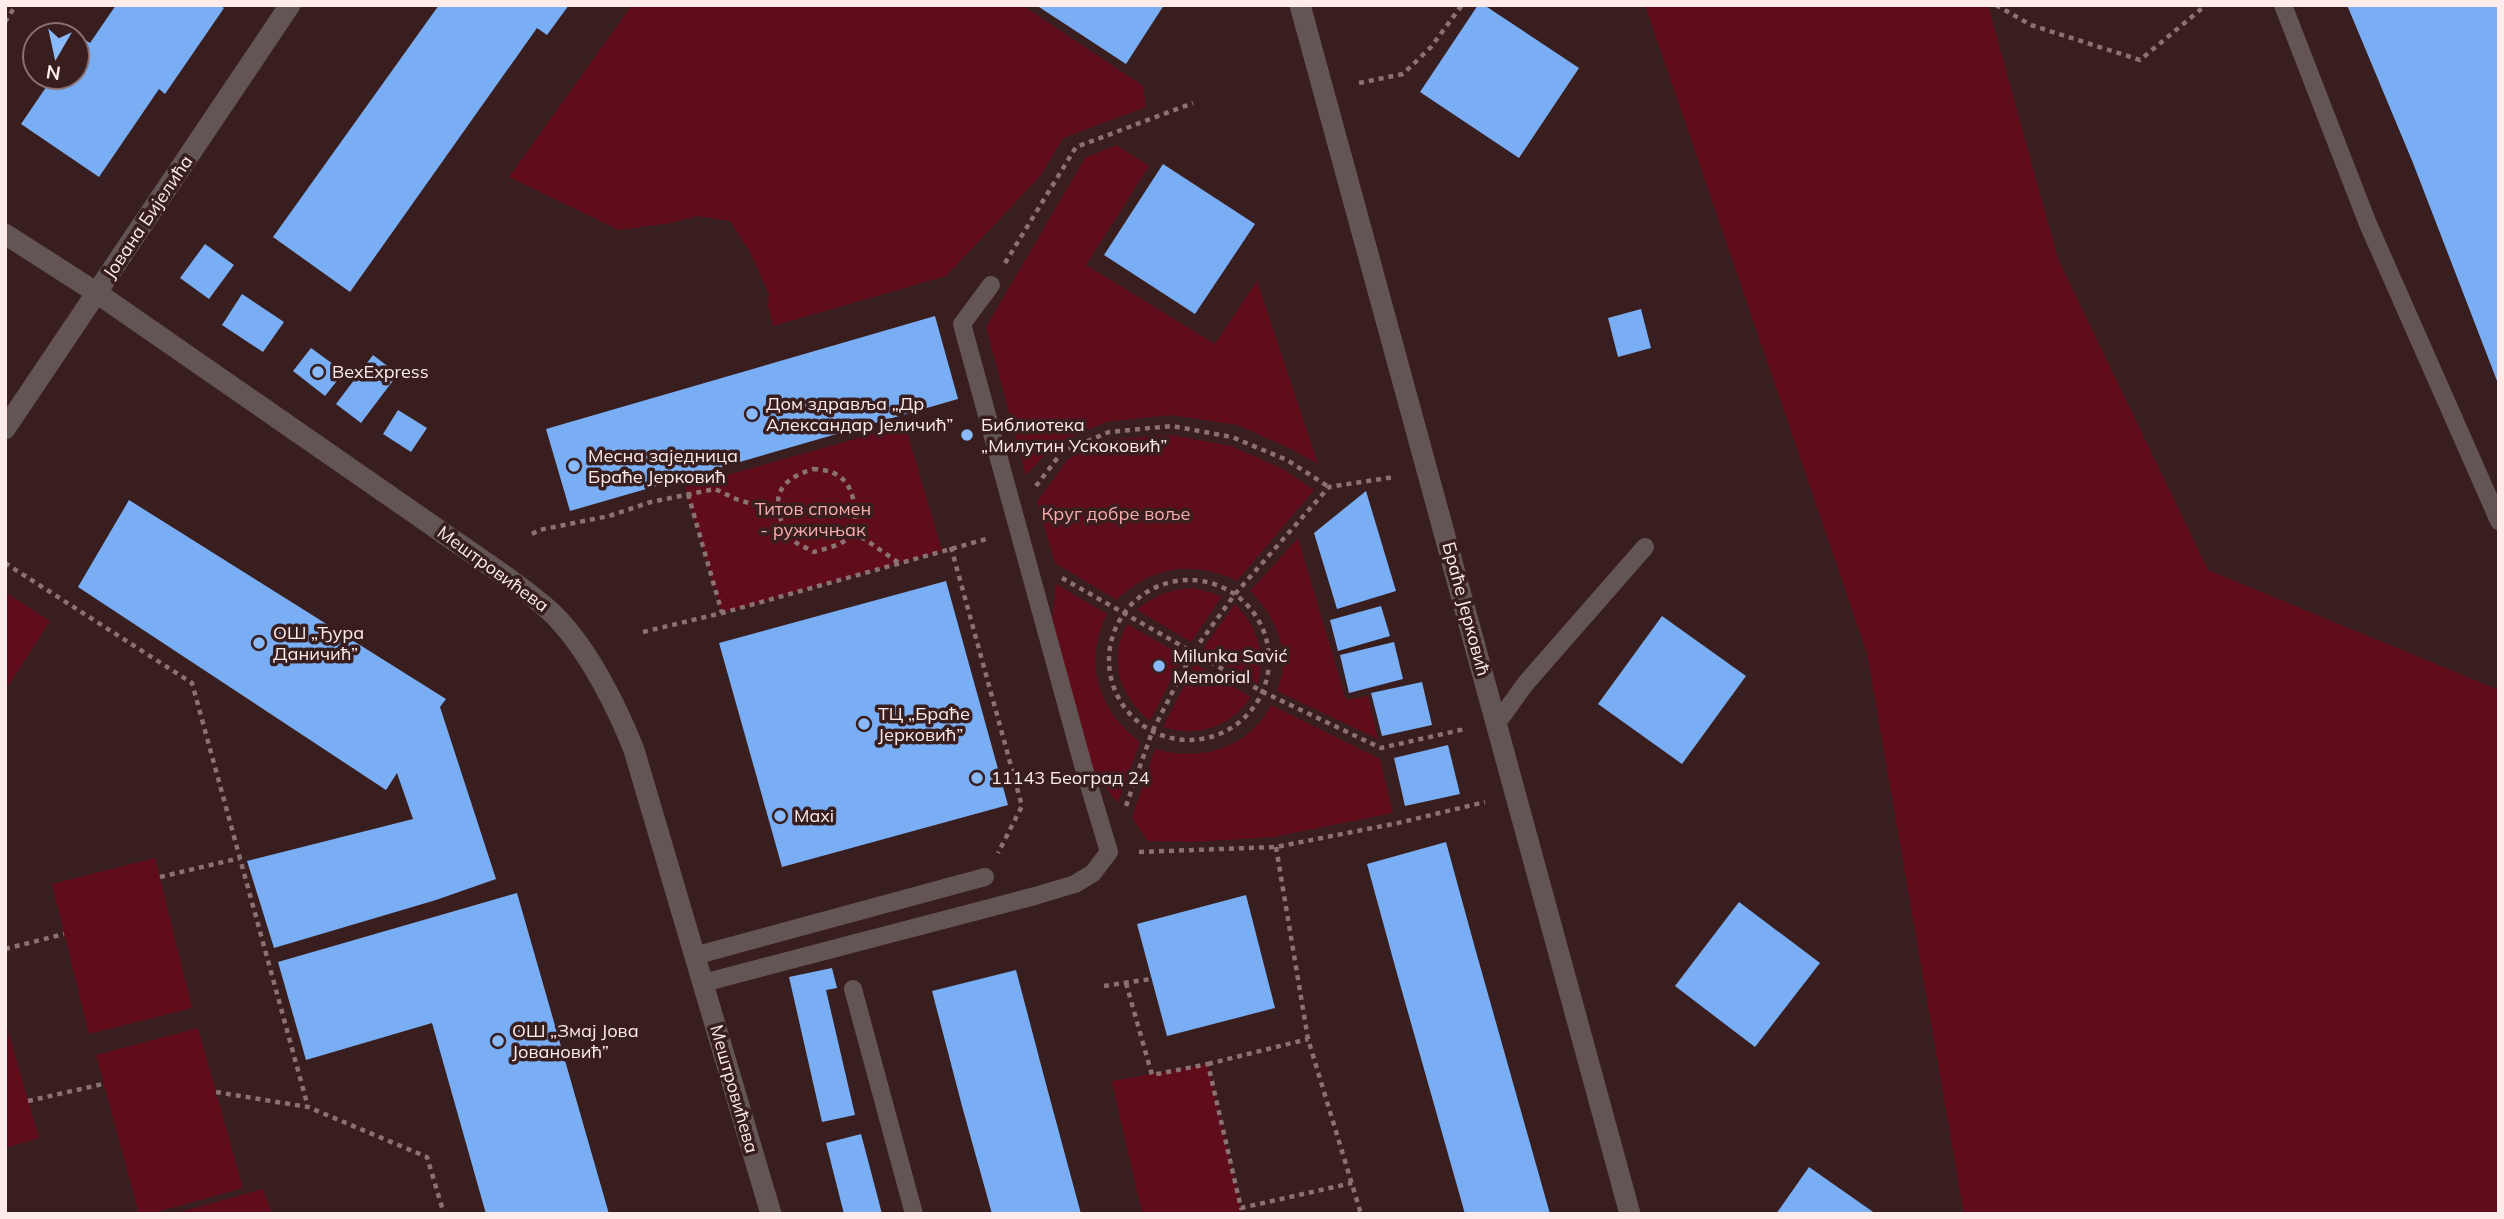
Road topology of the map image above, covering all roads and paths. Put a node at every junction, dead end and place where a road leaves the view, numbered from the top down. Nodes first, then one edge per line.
1 (16, 5) edge
2 (290, 5) edge
3 (1300, 5) edge
4 (1462, 5) edge
5 (1996, 5) edge
6 (2206, 5) edge
7 (2283, 5) edge
8 (5, 22) edge
9 (1359, 83) dead end
10 (1193, 103) dead end
11 (5, 234) edge
12 (991, 285) joint
13 (96, 293) junction
14 (5, 429) edge
15 (1394, 477) dead end
16 (1329, 487) junction
17 (688, 494) junction
18 (778, 512) junction
19 (2499, 522) edge
20 (1018, 523) junction
21 (853, 531) junction
22 (532, 534) dead end
23 (951, 547) junction
24 (1645, 547) dead end
25 (1027, 558) junction
26 (5, 563) edge
27 (899, 563) junction
28 (1236, 594) junction
29 (1123, 612) junction
30 (722, 614) junction
31 (643, 632) dead end
32 (1194, 652) junction
33 (1263, 692) junction
34 (1497, 723) junction
35 (1465, 729) dead end
36 (1152, 732) junction
37 (1485, 802) dead end
38 (1276, 847) junction
39 (1109, 852) junction
40 (240, 858) junction
41 (160, 877) dead end
42 (985, 877) joint
43 (64, 934) dead end
44 (5, 949) edge
45 (694, 956) junction
46 (1151, 979) dead end
47 (703, 983) junction
48 (1126, 983) junction
49 (1104, 986) dead end
50 (853, 989) dead end
51 (1308, 1039) junction
52 (1208, 1064) junction
53 (103, 1084) dead end
54 (216, 1092) dead end
55 (28, 1101) dead end
56 (308, 1107) junction
57 (1352, 1183) junction
58 (444, 1214) edge
59 (771, 1214) edge
60 (914, 1214) edge
61 (1361, 1214) edge
62 (1630, 1214) edge

1 - 8 path
2 - 13 street, Јована Бијелића
3 - 34 street, Браће Јерковић
4 - 9 path
5 - 6 path
7 - 19 lane
10 - 12 path
11 - 13 street, Мештровићева
12 - 20 lane
13 - 14 street, Јована Бијелића
13 - 45 street, Мештровићева
15 - 16 path
16 - 20 path
16 - 28 path
17 - 18 path
17 - 22 path
17 - 30 path
18 - 21 path
18 - 21 path
20 - 23 path
20 - 25 lane
21 - 27 path
23 - 27 path
23 - 42 path
24 - 34 lane
25 - 29 path
25 - 39 lane
26 - 40 path
27 - 30 path
28 - 29 path
28 - 32 path
28 - 33 path
29 - 32 path
29 - 36 path
30 - 31 path
32 - 33 path
32 - 36 path
33 - 35 path
33 - 36 path
34 - 62 street, Браће Јерковић
36 - 39 path
37 - 38 path
38 - 39 path
38 - 51 path
39 - 47 lane
40 - 41 path
40 - 56 path
42 - 45 lane
43 - 44 path
45 - 47 street, Мештровићева
46 - 48 path
47 - 59 street, Мештровићева
48 - 49 path
48 - 52 path
50 - 60 lane
51 - 52 path
51 - 57 path
52 - 57 path
53 - 55 path
54 - 56 path
56 - 58 path
57 - 61 path

